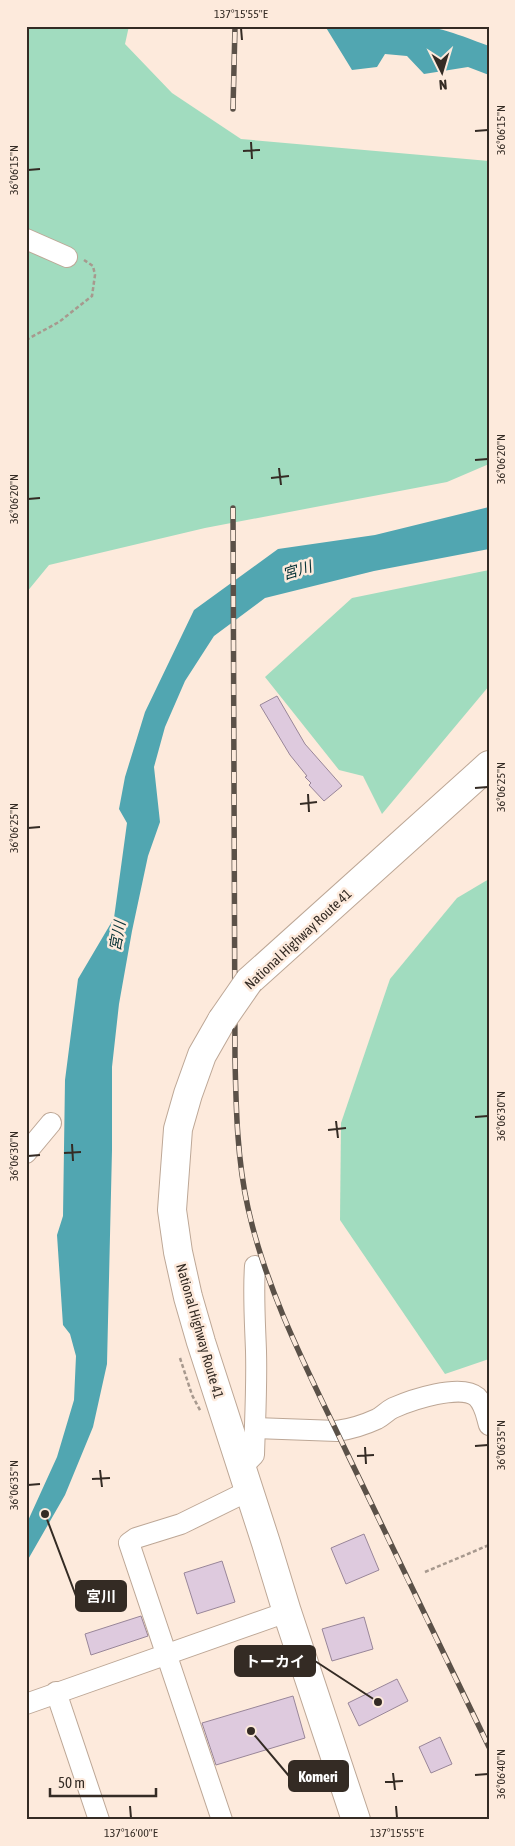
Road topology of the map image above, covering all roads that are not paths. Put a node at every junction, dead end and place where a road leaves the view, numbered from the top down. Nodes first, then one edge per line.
1 (26, 239) edge
2 (67, 257) road end
3 (489, 765) edge
4 (51, 1123) dead end
5 (26, 1153) edge
6 (255, 1266) dead end
7 (489, 1425) edge
8 (255, 1428) junction
9 (242, 1466) junction
10 (238, 1496) dead end
11 (287, 1612) junction
12 (166, 1654) junction
13 (56, 1692) junction
14 (26, 1704) edge
15 (99, 1820) edge
16 (222, 1820) edge
17 (356, 1820) edge

1 - 2 street
3 - 9 highway, National Highway Route 41, bridge
4 - 5 street
6 - 8 street
7 - 8 street
8 - 9 street
9 - 11 highway, National Highway Route 41
10 - 12 street
11 - 12 street
11 - 17 highway, National Highway Route 41
12 - 13 street
12 - 16 street
13 - 14 street
13 - 15 street

